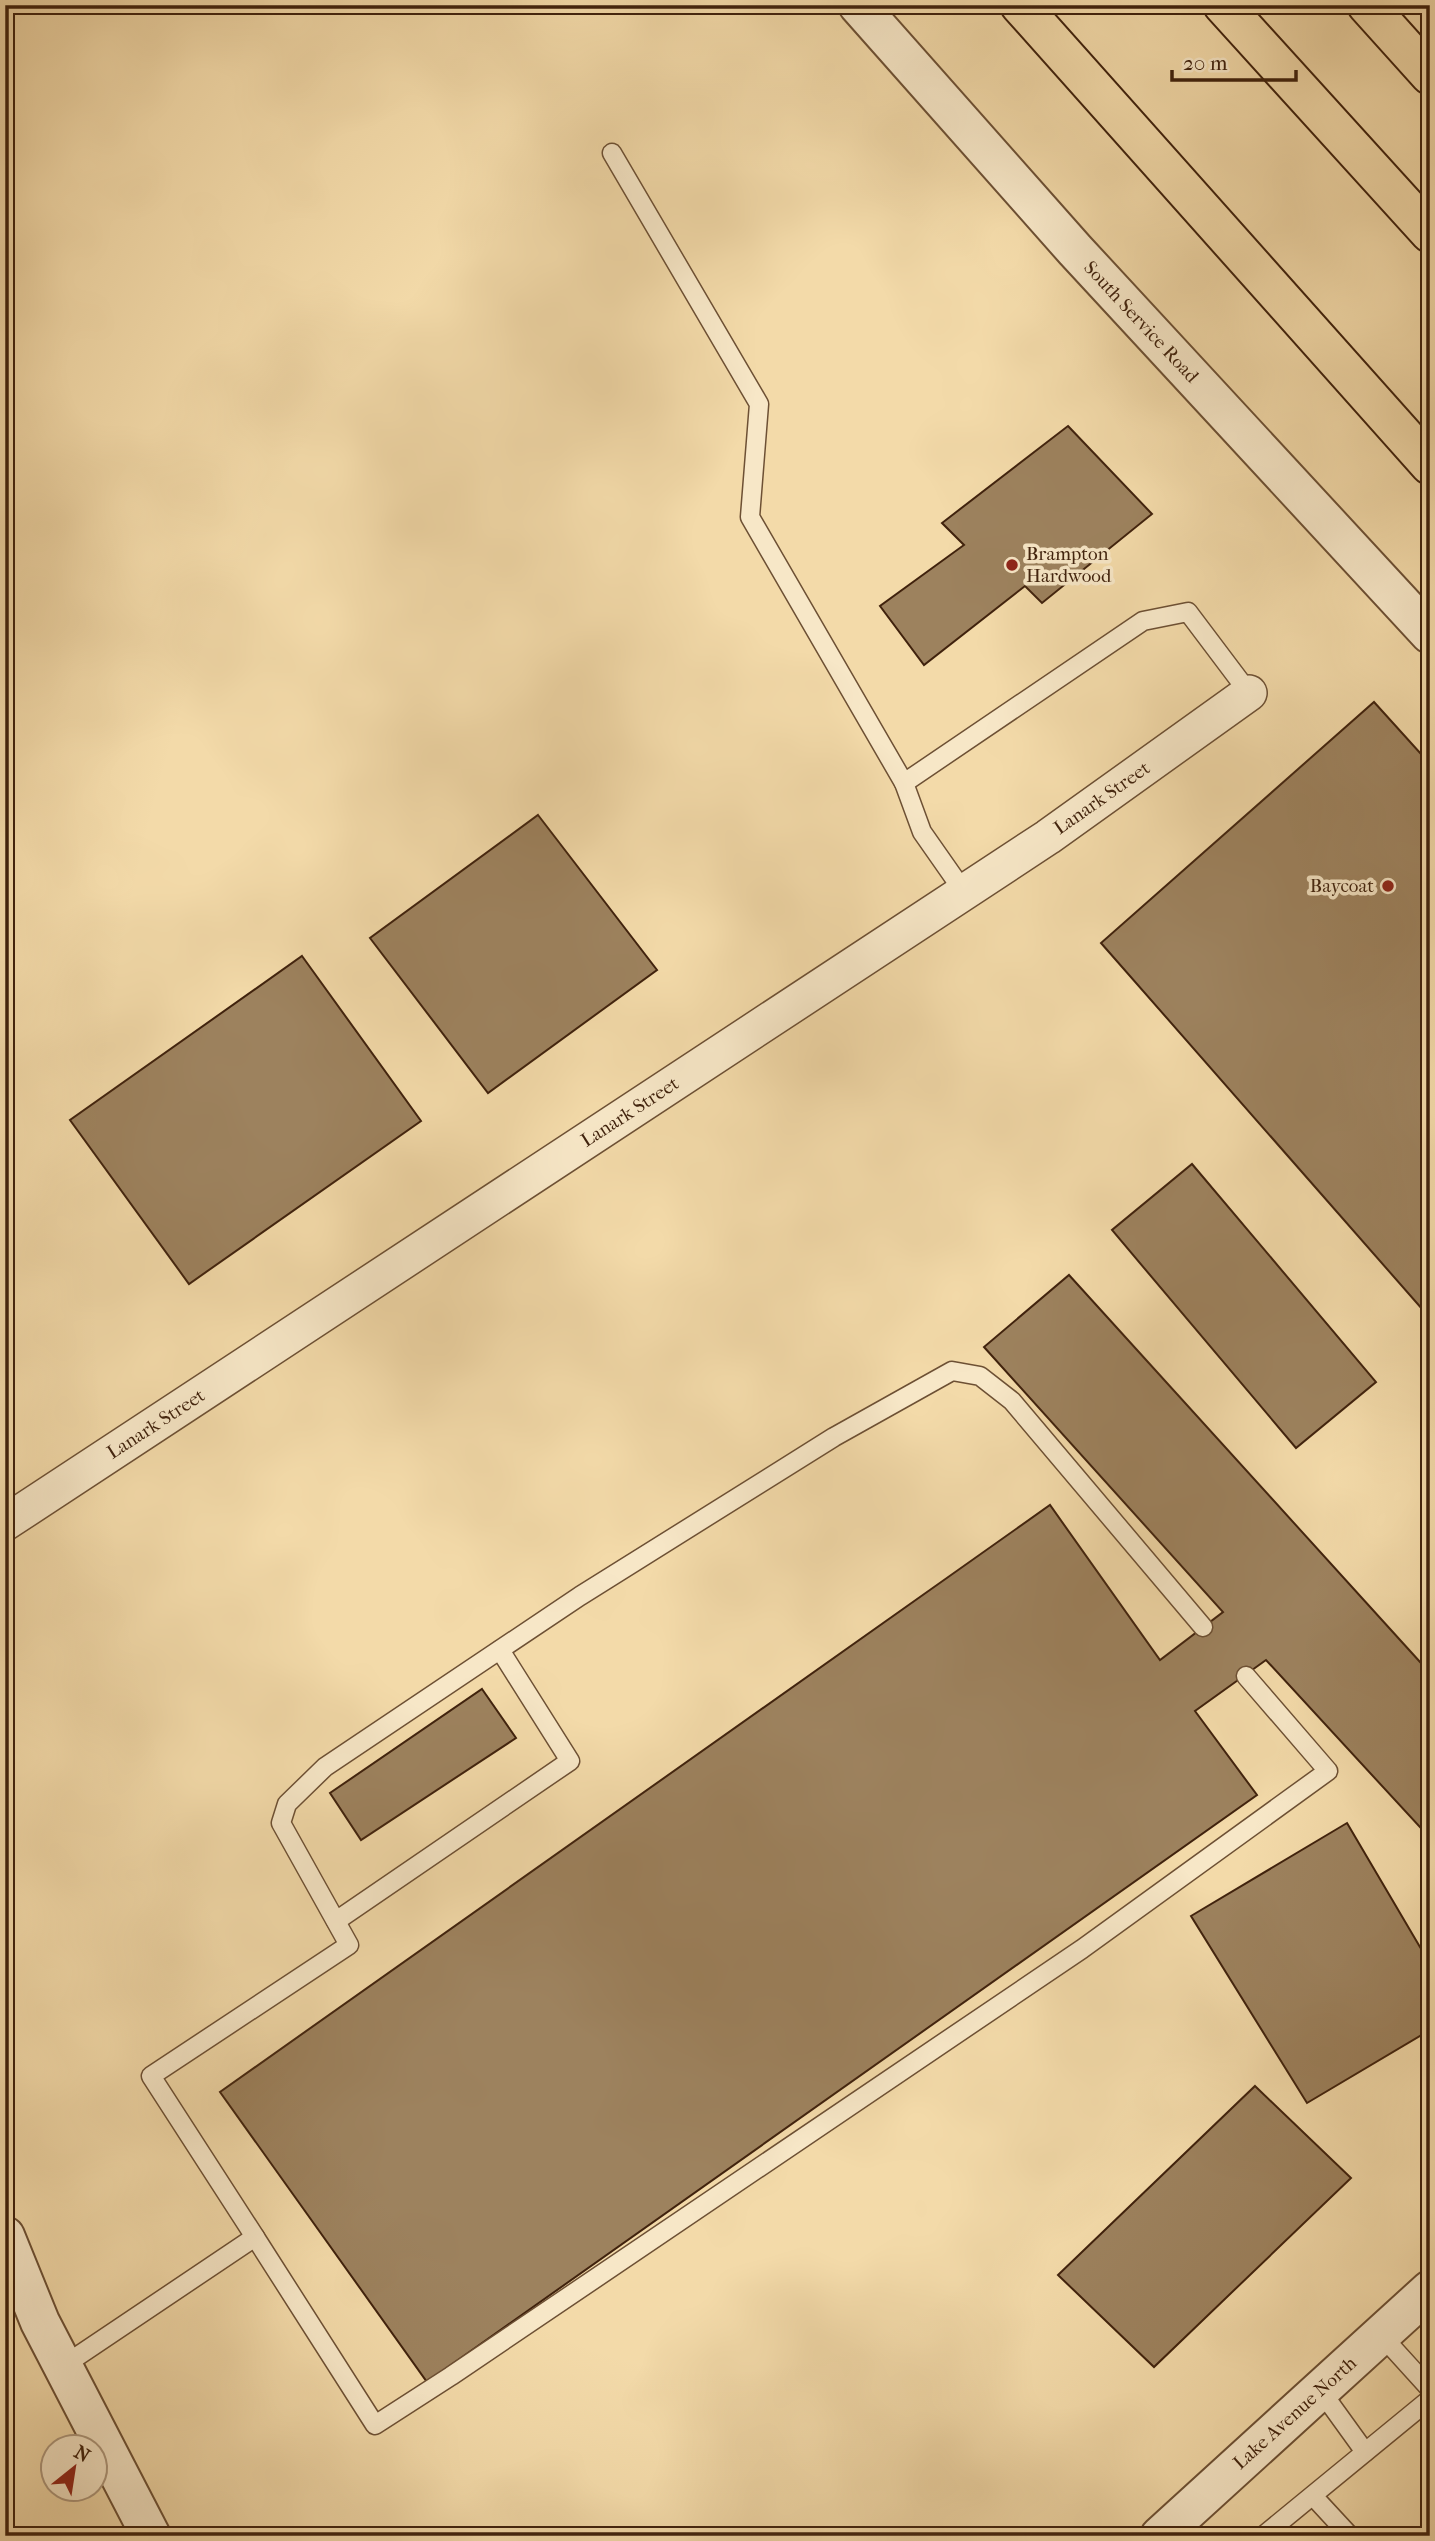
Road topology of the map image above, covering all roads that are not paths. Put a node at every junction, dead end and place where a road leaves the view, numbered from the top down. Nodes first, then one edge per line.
1 (858, 5) edge
2 (1020, 5) edge
3 (1223, 5) edge
4 (1367, 5) edge
5 (1430, 75) edge
6 (612, 153) dead end
7 (1430, 233) edge
8 (1430, 465) edge
9 (1430, 634) edge
10 (1249, 693) joint
11 (904, 783) junction
12 (964, 892) junction
13 (5, 1523) edge
14 (1203, 1627) dead end
15 (500, 1650) junction
16 (1246, 1676) dead end
17 (336, 1922) junction
18 (5, 2236) edge
19 (254, 2237) junction
20 (1430, 2290) edge
21 (1381, 2335) junction
22 (63, 2366) junction
23 (1430, 2389) edge
24 (1321, 2391) junction
25 (1430, 2399) edge
26 (1365, 2452) junction
27 (1313, 2496) junction
28 (151, 2536) edge
29 (1160, 2536) edge
30 (1263, 2536) edge
31 (1349, 2536) edge

1 - 9 street, South Service Road
2 - 8 highway
3 - 7 highway
4 - 5 highway
6 - 11 lane
10 - 11 lane
10 - 12 street, Lanark Street
11 - 12 lane
12 - 13 street, Lanark Street
14 - 15 lane
15 - 17 lane
15 - 17 lane
16 - 19 lane
17 - 19 lane
18 - 22 street
19 - 22 lane
20 - 21 street, Lake Avenue North
21 - 23 lane
21 - 24 street, Lake Avenue North
22 - 28 street
24 - 26 lane
24 - 29 street, Lake Avenue North
25 - 26 lane
26 - 27 lane
27 - 30 lane
27 - 31 lane

